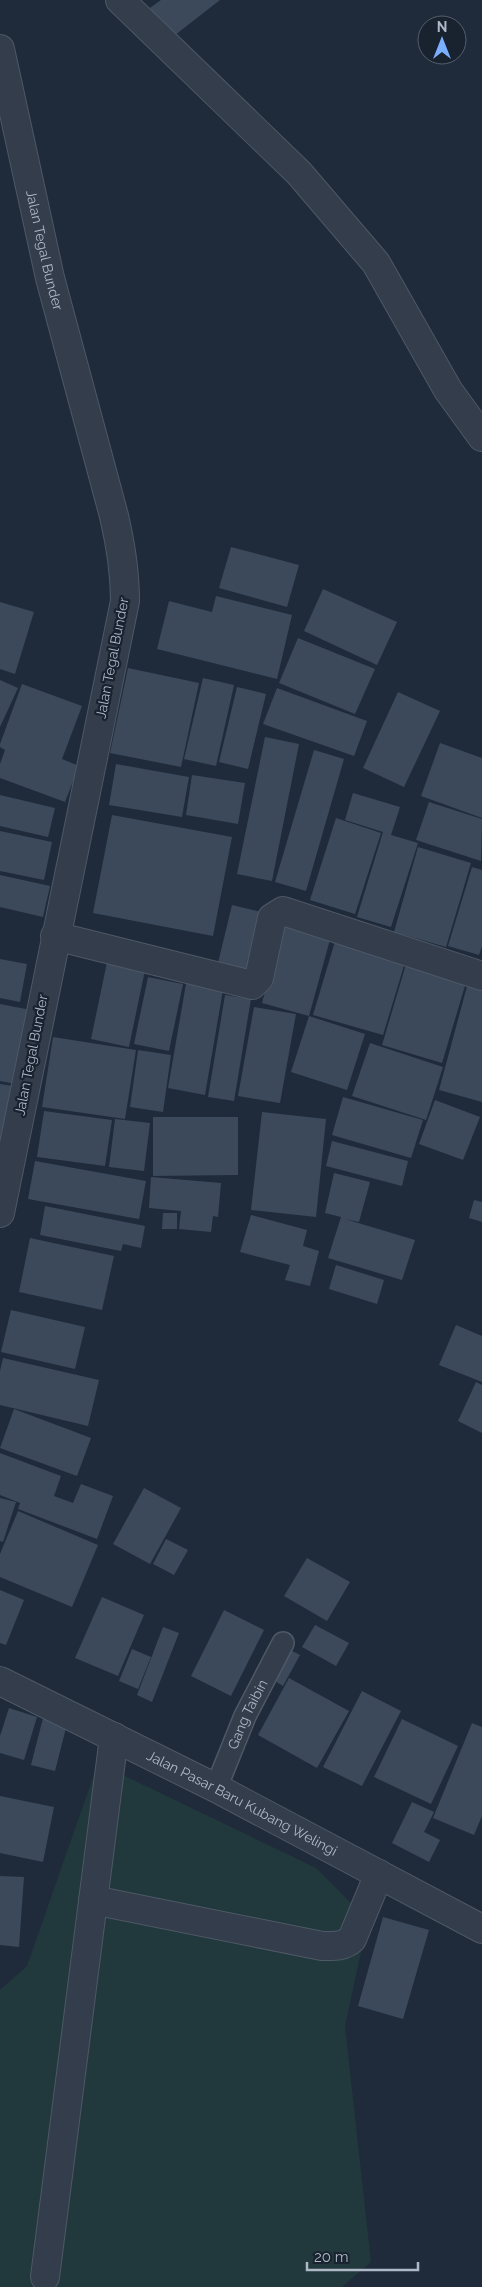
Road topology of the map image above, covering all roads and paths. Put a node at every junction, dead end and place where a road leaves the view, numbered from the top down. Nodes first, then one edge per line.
1 (120, 0) edge
2 (0, 49) edge
3 (482, 438) edge
4 (55, 936) junction
5 (482, 976) edge
6 (0, 1213) edge
7 (283, 1643) dead end
8 (0, 1681) edge
9 (114, 1736) junction
10 (216, 1788) junction
11 (379, 1874) junction
12 (93, 1900) junction
13 (482, 1929) edge
14 (45, 2276) dead end

1 - 3 street
2 - 4 street, Jalan Tegal Bunder
4 - 5 street
4 - 6 street, Jalan Tegal Bunder
7 - 10 lane, Gang Taibin
8 - 9 street, Jalan Pasar Baru Kubang Welingi
9 - 10 street, Jalan Pasar Baru Kubang Welingi
9 - 12 street
10 - 11 street, Jalan Pasar Baru Kubang Welingi
11 - 12 street
11 - 13 street, Jalan Pasar Baru Kubang Welingi
12 - 14 street

